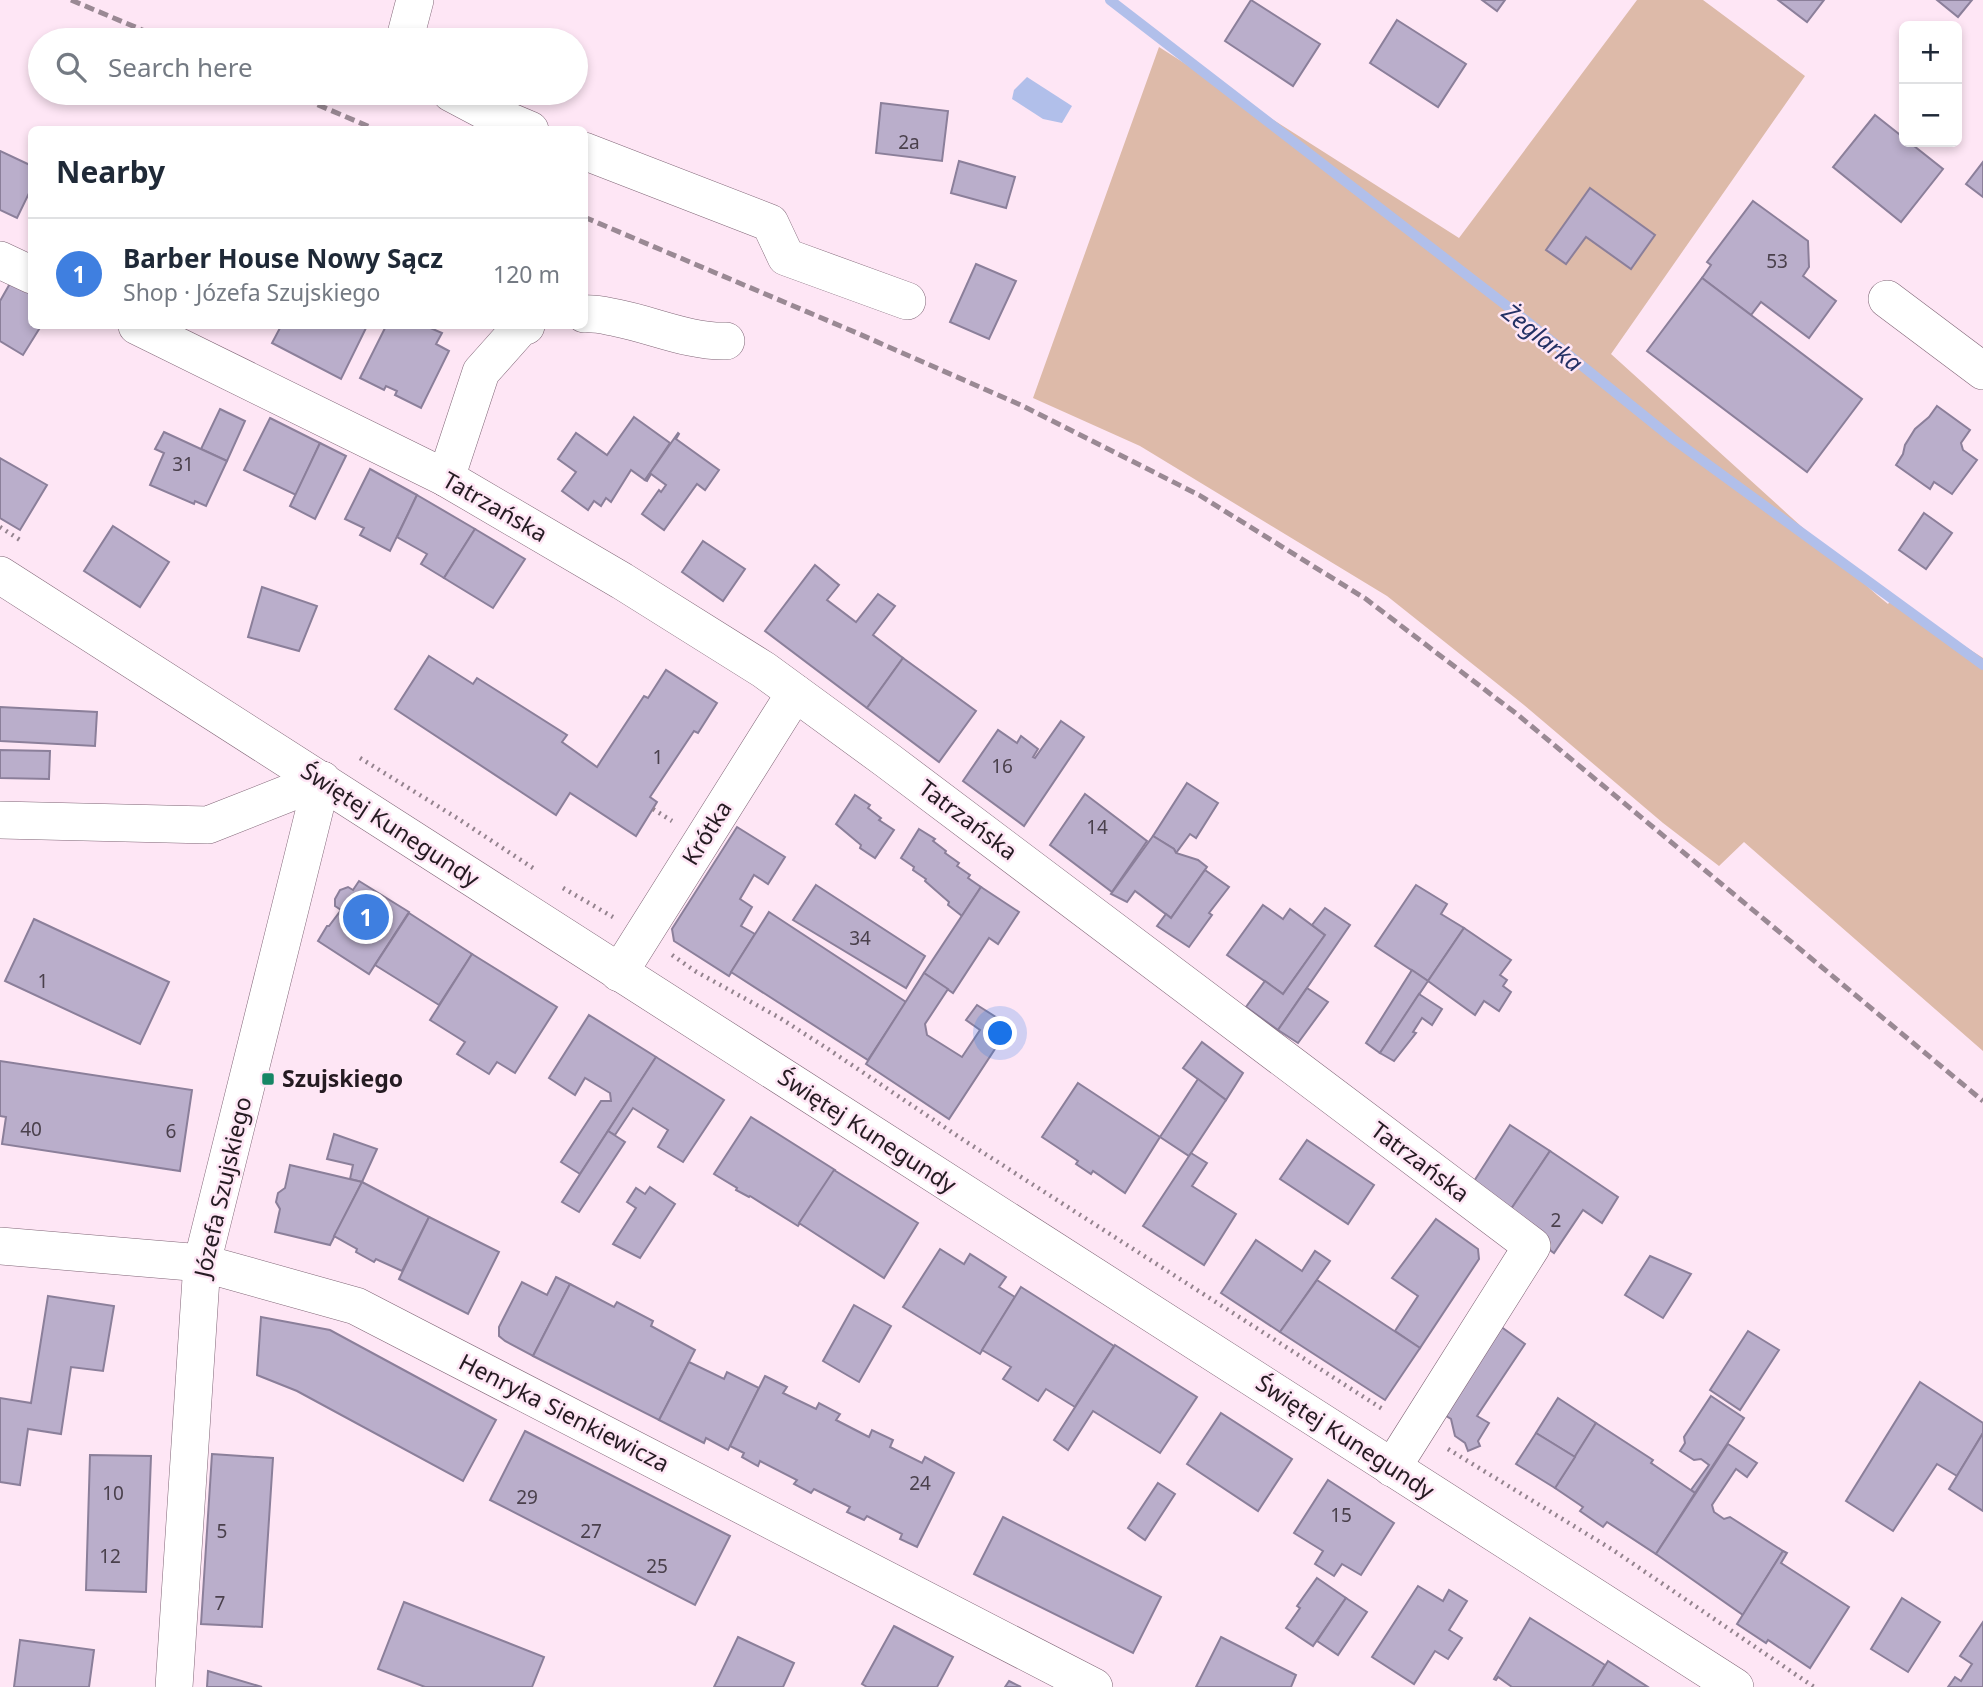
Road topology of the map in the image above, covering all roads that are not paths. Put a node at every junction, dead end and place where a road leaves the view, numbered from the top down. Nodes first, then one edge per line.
1 (415, 0) edge
2 (408, 28) edge
3 (474, 105) edge
4 (521, 126) edge
5 (588, 153) edge
6 (0, 260) edge
7 (28, 273) edge
8 (1887, 299) dead end
9 (907, 301) dead end
10 (588, 314) edge
11 (143, 329) edge
12 (520, 329) edge
13 (726, 341) dead end
14 (1983, 372) edge
15 (446, 478) junction
16 (0, 575) edge
17 (795, 693) junction
18 (322, 780) junction
19 (0, 820) edge
20 (619, 973) junction
21 (0, 1245) edge
22 (202, 1263) junction
23 (1392, 1468) junction
24 (174, 1687) edge
25 (1094, 1687) edge
26 (1735, 1687) edge

1 - 2 street
3 - 4 street
5 - 9 street
6 - 7 street
8 - 14 street
10 - 13 street
11 - 15 street, Tatrzańska
12 - 15 street
15 - 17 street, Tatrzańska
16 - 18 street, Świętej Kunegundy
17 - 20 street, Krótka
17 - 23 street, Tatrzańska
18 - 19 street
18 - 20 street, Świętej Kunegundy
18 - 22 street, Józefa Szujskiego
20 - 23 street, Świętej Kunegundy
21 - 22 street, Henryka Sienkiewicza
22 - 24 street, Józefa Szujskiego
22 - 25 street, Henryka Sienkiewicza
23 - 26 street, Świętej Kunegundy

